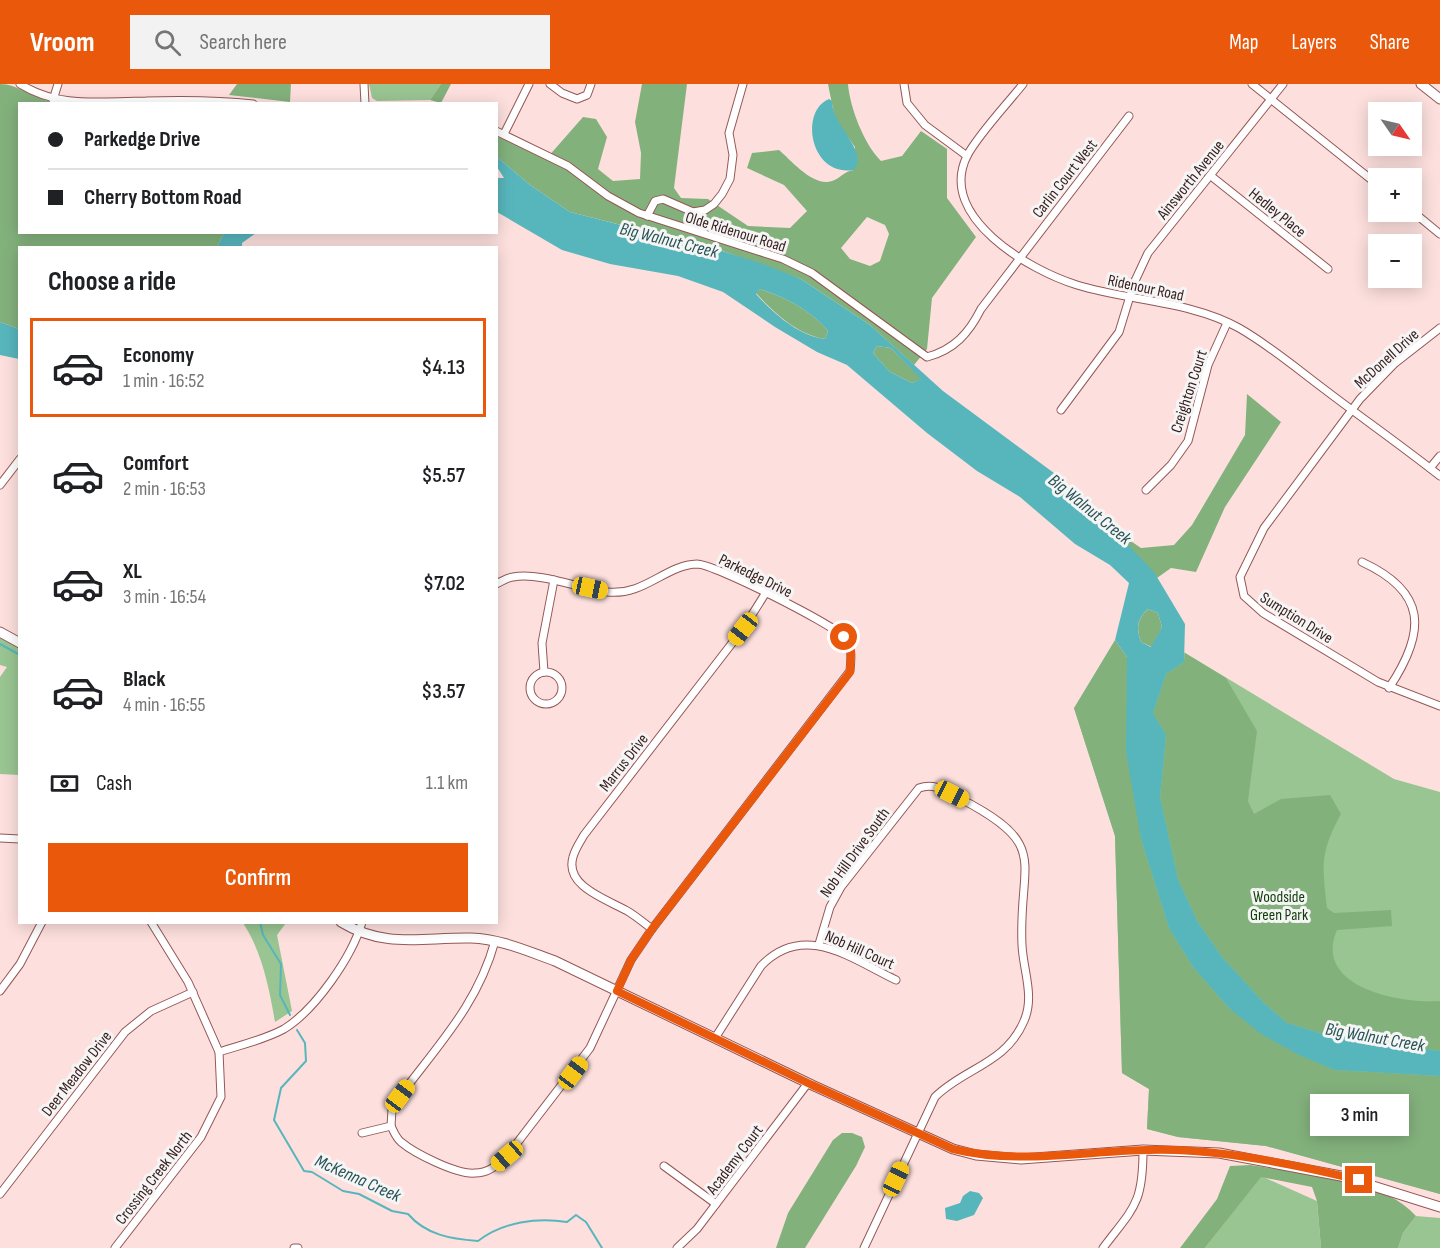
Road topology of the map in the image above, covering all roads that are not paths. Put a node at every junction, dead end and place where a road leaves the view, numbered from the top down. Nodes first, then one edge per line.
1 (20, 84) edge
2 (58, 84) edge
3 (364, 84) edge
4 (529, 84) edge
5 (550, 84) edge
6 (591, 84) edge
7 (743, 84) edge
8 (904, 84) edge
9 (1023, 84) edge
10 (1252, 84) edge
11 (1283, 84) edge
12 (1421, 84) edge
13 (53, 99) junction
14 (1271, 99) junction
15 (1440, 99) edge
16 (70, 102) edge
17 (98, 102) edge
18 (199, 102) edge
19 (365, 102) edge
20 (1129, 116) dead end
21 (498, 131) edge
22 (504, 134) junction
23 (967, 156) junction
24 (1210, 176) junction
25 (1368, 177) edge
26 (647, 216) junction
27 (1422, 219) edge
28 (1440, 234) edge
29 (1020, 257) junction
30 (1328, 269) dead end
31 (1131, 298) junction
32 (1227, 323) junction
33 (1440, 328) edge
34 (958, 342) joint
35 (1061, 410) dead end
36 (1352, 410) junction
37 (1440, 456) edge
38 (18, 462) edge
39 (1430, 468) junction
40 (1440, 476) edge
41 (0, 485) edge
42 (1146, 490) dead end
43 (1362, 562) dead end
44 (554, 580) junction
45 (498, 583) edge
46 (765, 594) junction
47 (0, 632) edge
48 (18, 642) edge
49 (544, 672) junction
50 (1389, 688) junction
51 (1440, 706) edge
52 (0, 838) edge
53 (18, 839) edge
54 (41, 924) edge
55 (152, 924) edge
56 (345, 924) edge
57 (361, 924) edge
58 (652, 929) junction
59 (359, 933) junction
60 (495, 941) junction
61 (819, 944) junction
62 (896, 980) dead end
63 (0, 991) edge
64 (617, 991) junction
65 (193, 992) junction
66 (715, 1038) junction
67 (219, 1052) junction
68 (808, 1083) junction
69 (391, 1126) junction
70 (362, 1133) dead end
71 (916, 1133) junction
72 (1143, 1150) junction
73 (664, 1166) dead end
74 (0, 1194) edge
75 (716, 1204) junction
76 (1440, 1207) edge
77 (115, 1248) edge
78 (677, 1248) edge
79 (864, 1248) edge
80 (1103, 1248) edge

1 - 13 street
2 - 13 street
3 - 19 street
4 - 22 street
5 - 6 street
7 - 26 street
8 - 23 street
9 - 23 street, Ridenour Road
10 - 14 street
11 - 14 street, Ainsworth Avenue
12 - 15 main road
13 - 16 street
14 - 24 street, Ainsworth Avenue
14 - 25 street
17 - 18 street
20 - 29 street, Carlin Court West
21 - 22 street, Olde Ridenour Road
22 - 26 street, Olde Ridenour Road
23 - 29 street, Ridenour Road
24 - 30 street, Hedley Place
24 - 31 street, Ainsworth Avenue
26 - 34 street, Olde Ridenour Road
27 - 28 street
29 - 31 street, Ridenour Road
29 - 34 street, Carlin Court West
31 - 32 street, Ridenour Road
31 - 35 street, Ainsworth Avenue
32 - 36 street, Ridenour Road
32 - 42 street, Creighton Court
33 - 36 street, McDonell Drive
36 - 39 street, Ridenour Road
36 - 50 street, Sumption Drive
37 - 39 street
38 - 41 street
39 - 40 street, Ridenour Road
43 - 50 street
44 - 45 street, Parkedge Drive
44 - 46 street, Parkedge Drive
44 - 49 street
46 - 58 street, Marrus Drive
46 - 58 street, Parkedge Drive
47 - 48 main road
49 - 49 street
50 - 51 street, Sumption Drive
52 - 53 street
54 - 63 street
55 - 65 street
56 - 59 main road
57 - 59 street
58 - 64 street
59 - 60 main road
59 - 67 street
60 - 64 main road
60 - 69 street
61 - 62 street, Nob Hill Court
61 - 66 street, Nob Hill Court
61 - 71 street, Nob Hill Drive South
64 - 66 main road
64 - 69 street
65 - 67 street
65 - 74 street, Deer Meadow Drive
66 - 68 main road
67 - 77 street, Crossing Creek North
68 - 71 main road
68 - 75 street, Academy Court
69 - 70 street
71 - 72 main road
71 - 79 street
72 - 76 main road
72 - 80 street
73 - 75 street
75 - 78 street, Academy Court

